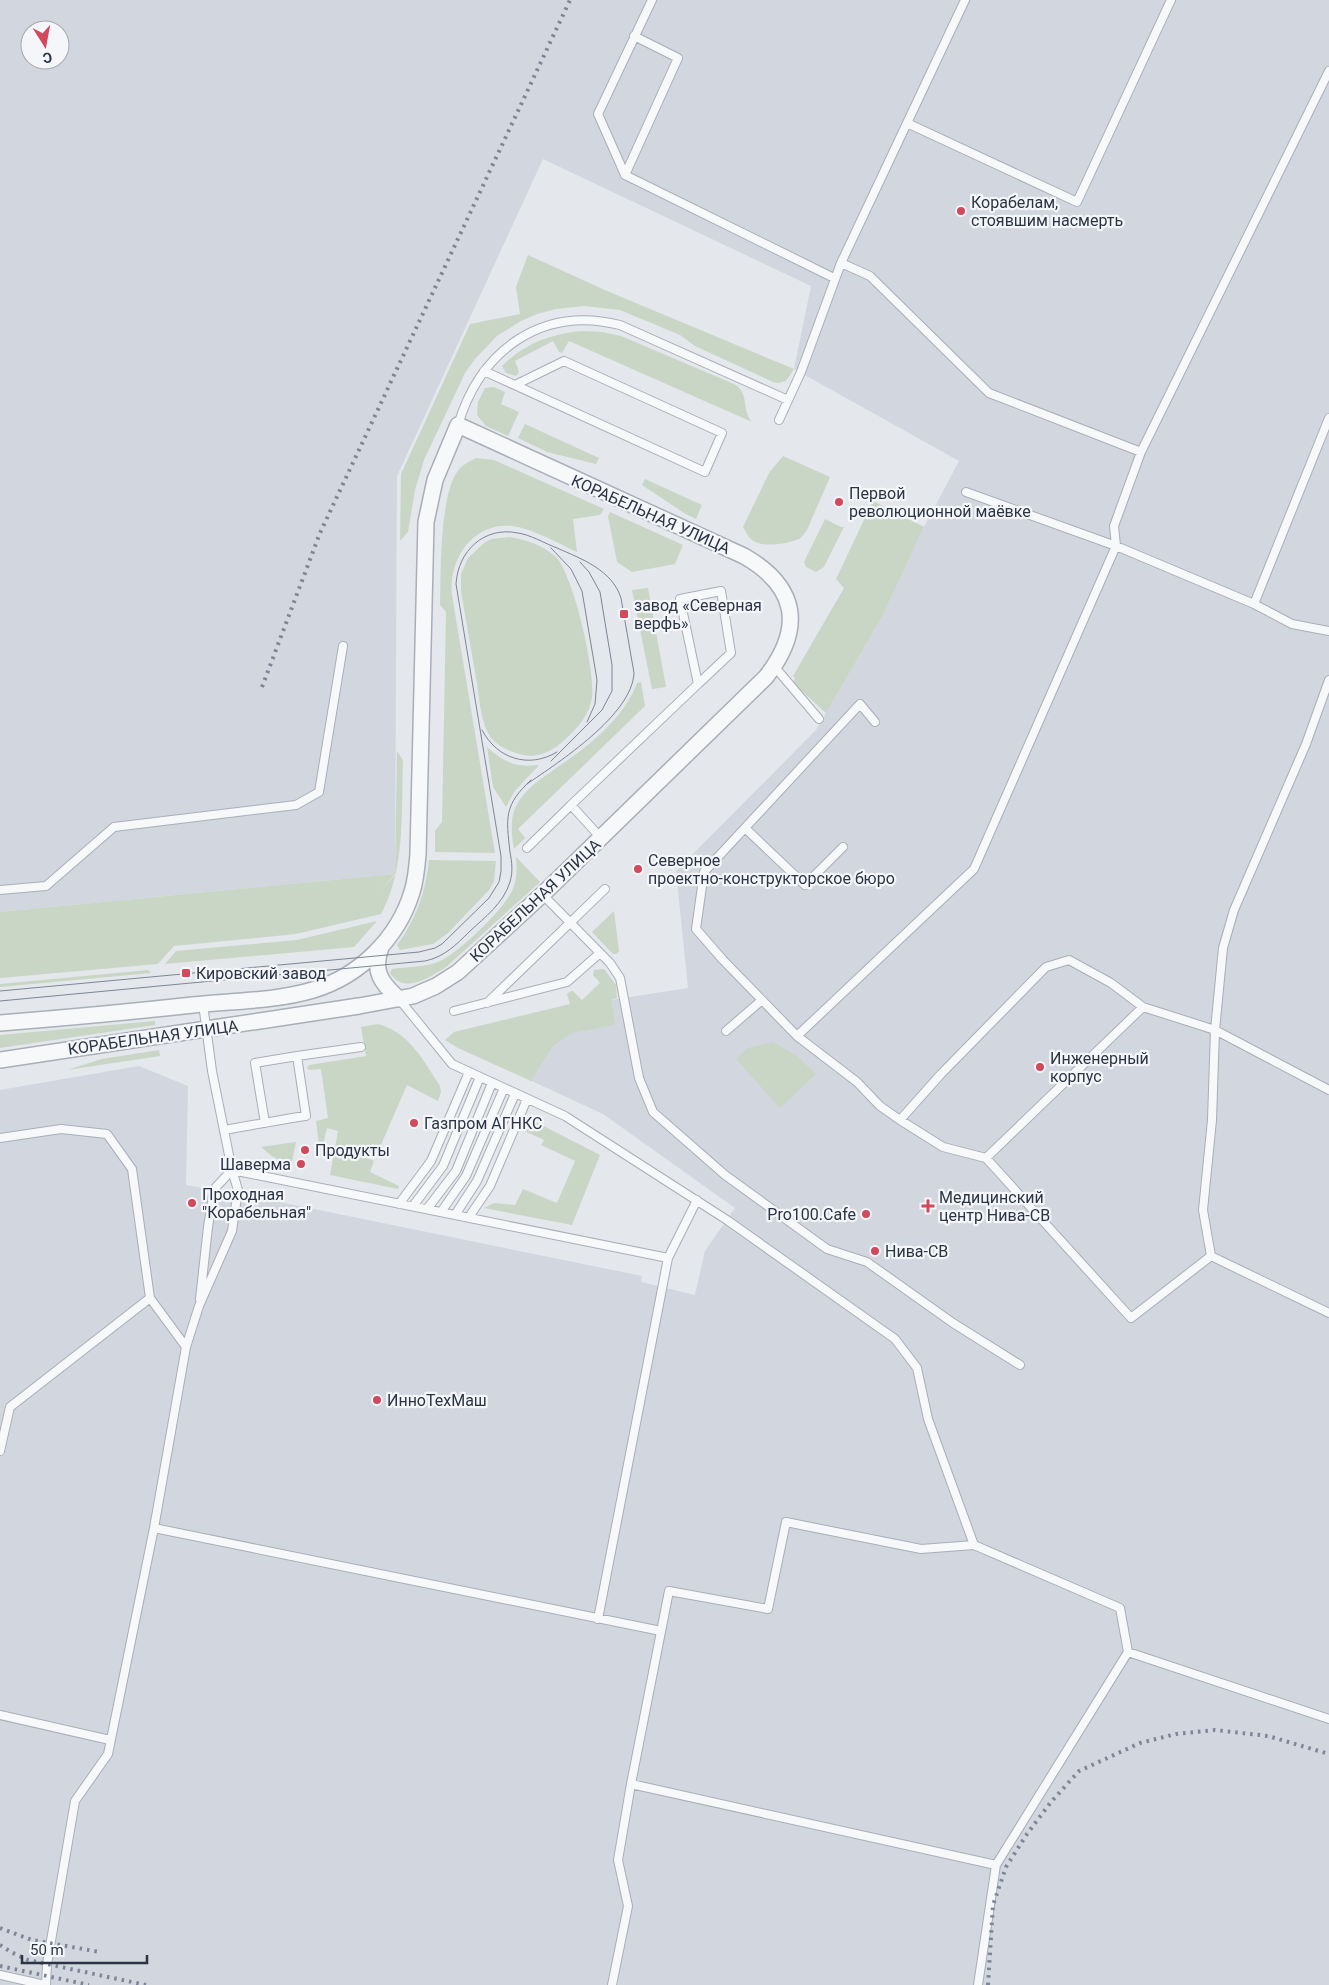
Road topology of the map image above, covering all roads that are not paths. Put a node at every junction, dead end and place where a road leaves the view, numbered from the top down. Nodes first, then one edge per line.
1 (652, 0) edge
2 (965, 0) edge
3 (1172, 0) edge
4 (634, 36) junction
5 (1329, 71) edge
6 (907, 123) junction
7 (625, 175) junction
8 (841, 262) junction
9 (834, 278) junction
10 (484, 371) junction
11 (515, 385) junction
12 (788, 400) junction
13 (1329, 418) edge
14 (779, 420) dead end
15 (458, 425) junction
16 (1141, 452) junction
17 (966, 492) dead end
18 (1116, 546) junction
19 (1254, 604) junction
20 (1329, 631) edge
21 (343, 646) dead end
22 (774, 666) junction
23 (1329, 680) edge
24 (698, 684) junction
25 (819, 719) dead end
26 (875, 722) dead end
27 (572, 805) junction
28 (745, 828) junction
29 (601, 838) junction
30 (843, 847) dead end
31 (527, 848) dead end
32 (605, 889) dead end
33 (0, 890) edge
34 (542, 894) junction
35 (570, 922) junction
36 (381, 947) junction
37 (600, 953) junction
38 (399, 999) junction
39 (762, 1000) junction
40 (487, 1003) junction
41 (203, 1004) junction
42 (1143, 1007) junction
43 (454, 1011) dead end
44 (0, 1023) edge
45 (207, 1029) junction
46 (1215, 1030) junction
47 (726, 1031) dead end
48 (797, 1036) junction
49 (361, 1047) dead end
50 (297, 1056) junction
51 (0, 1060) edge
52 (468, 1072) junction
53 (480, 1078) junction
54 (492, 1083) junction
55 (504, 1088) junction
56 (1329, 1090) edge
57 (515, 1094) junction
58 (527, 1099) junction
59 (900, 1120) junction
60 (265, 1123) junction
61 (224, 1130) junction
62 (0, 1138) edge
63 (986, 1158) junction
64 (232, 1170) junction
65 (697, 1200) junction
66 (399, 1204) junction
67 (413, 1206) junction
68 (428, 1209) junction
69 (441, 1212) junction
70 (455, 1214) junction
71 (469, 1217) junction
72 (1211, 1256) junction
73 (668, 1258) junction
74 (150, 1298) junction
75 (199, 1306) junction
76 (1329, 1313) edge
77 (186, 1347) junction
78 (1020, 1365) dead end
79 (0, 1451) edge
80 (154, 1528) junction
81 (974, 1545) junction
82 (598, 1619) junction
83 (661, 1631) junction
84 (1128, 1652) junction
85 (0, 1715) edge
86 (1329, 1719) edge
87 (110, 1740) junction
88 (631, 1784) junction
89 (996, 1865) junction
90 (0, 1976) edge
91 (45, 1985) edge
92 (612, 1985) edge
93 (978, 1985) edge

1 - 4 lane
2 - 6 lane
3 - 6 lane
4 - 7 lane
4 - 7 lane
5 - 16 lane
6 - 8 lane
7 - 9 lane
8 - 9 lane
8 - 16 lane
9 - 12 lane
10 - 11 lane
10 - 12 lane
10 - 15 lane
11 - 11 lane
12 - 14 lane
13 - 19 lane
15 - 22 street, КОРАБЕЛЬНАЯ УЛИЦА
15 - 36 street, КОРАБЕЛЬНАЯ УЛИЦА
16 - 18 lane
17 - 18 lane
18 - 19 lane
18 - 48 lane
19 - 20 lane
21 - 33 lane
22 - 25 lane
22 - 29 street, КОРАБЕЛЬНАЯ УЛИЦА
23 - 46 lane
24 - 24 lane
24 - 27 lane
26 - 28 lane
27 - 29 lane
27 - 31 lane
28 - 30 lane
28 - 39 lane
29 - 34 street, КОРАБЕЛЬНАЯ УЛИЦА
32 - 35 lane
34 - 35 lane
34 - 38 street, КОРАБЕЛЬНАЯ УЛИЦА
35 - 37 lane
35 - 40 lane
36 - 38 street
36 - 41 street, КОРАБЕЛЬНАЯ УЛИЦА
37 - 40 lane
37 - 78 lane
38 - 45 street, КОРАБЕЛЬНАЯ УЛИЦА
38 - 52 lane
39 - 47 lane
39 - 48 lane
40 - 43 lane
41 - 44 street, КОРАБЕЛЬНАЯ УЛИЦА
41 - 45 lane
42 - 46 lane
42 - 59 lane
42 - 63 lane
45 - 51 street, КОРАБЕЛЬНАЯ УЛИЦА
45 - 61 lane
46 - 56 lane
46 - 72 lane
48 - 59 lane
49 - 50 lane
50 - 60 lane
50 - 60 lane
52 - 53 lane
52 - 66 lane
53 - 54 lane
53 - 67 lane
54 - 55 lane
54 - 68 lane
55 - 57 lane
55 - 69 lane
57 - 58 lane
57 - 70 lane
58 - 65 lane
58 - 71 lane
59 - 63 lane
60 - 61 lane
61 - 64 lane
62 - 74 lane
63 - 72 lane
64 - 66 lane
64 - 75 lane
64 - 75 lane
65 - 73 lane
65 - 81 lane
66 - 67 lane
67 - 68 lane
68 - 69 lane
69 - 70 lane
70 - 71 lane
71 - 73 lane
72 - 76 lane
73 - 82 lane
74 - 77 lane
74 - 79 lane
75 - 77 lane
77 - 80 lane
80 - 82 lane
80 - 87 lane
81 - 83 lane
81 - 84 lane
82 - 83 lane
83 - 88 lane
84 - 86 lane
84 - 89 lane
85 - 87 lane
87 - 91 lane
88 - 89 lane
88 - 92 lane
89 - 93 lane
90 - 91 lane

